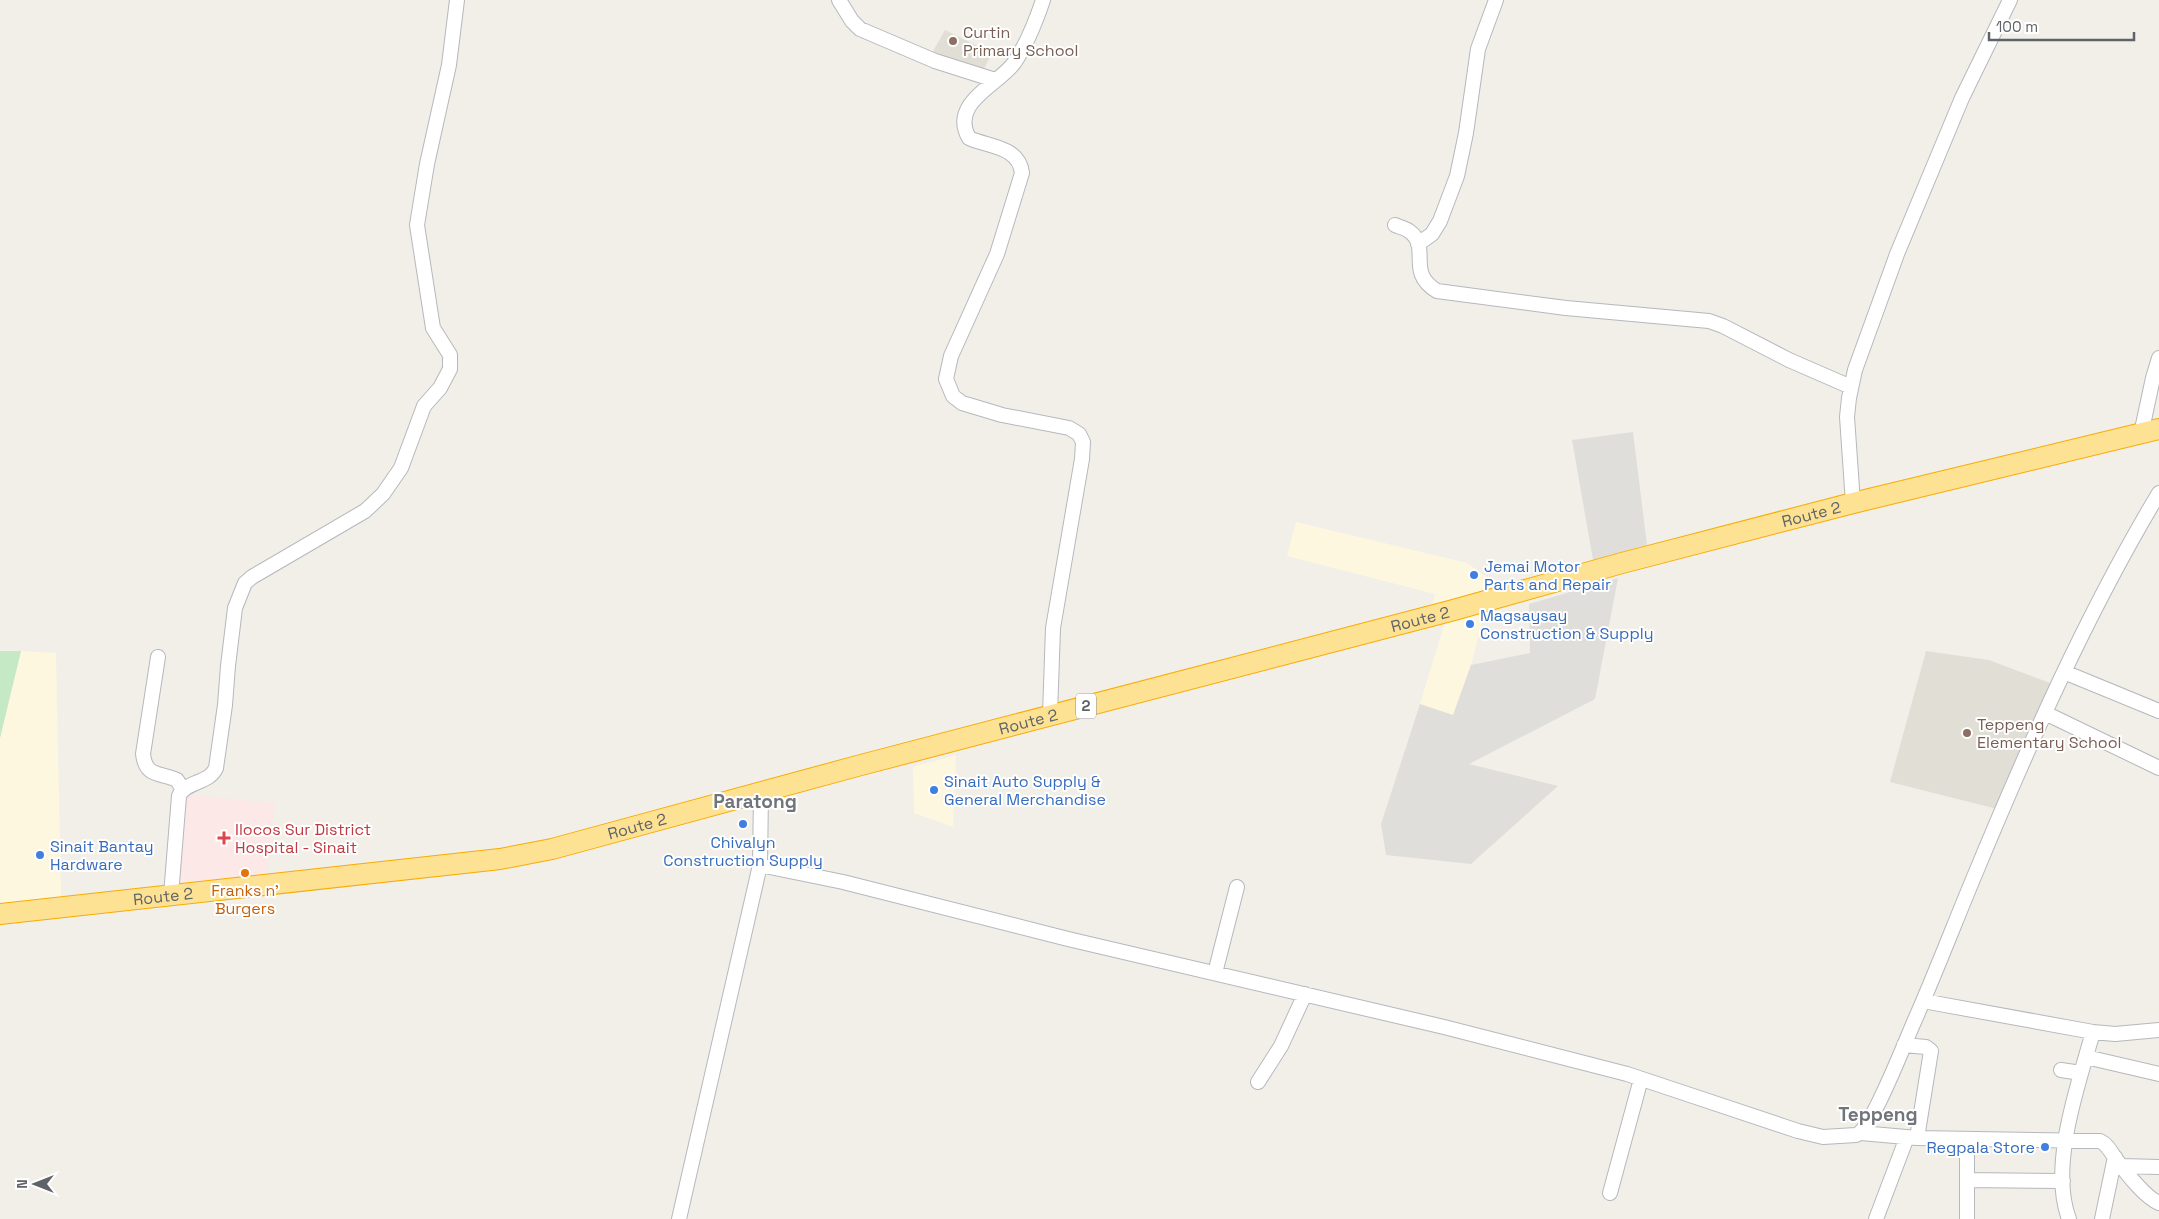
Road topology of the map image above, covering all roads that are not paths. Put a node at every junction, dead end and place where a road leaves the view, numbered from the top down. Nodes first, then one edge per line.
1 (457, 0) edge
2 (839, 0) edge
3 (1043, 0) edge
4 (1496, 0) edge
5 (2010, 0) edge
6 (995, 80) junction
7 (1395, 225) dead end
8 (1418, 244) junction
9 (2159, 358) edge
10 (1852, 387) junction
11 (2150, 432) edge
12 (2159, 494) edge
13 (1853, 503) junction
14 (158, 656) dead end
15 (2064, 672) junction
16 (2159, 711) edge
17 (2045, 713) junction
18 (1050, 715) junction
19 (2159, 768) edge
20 (183, 790) junction
21 (761, 793) junction
22 (760, 865) junction
23 (1238, 886) dead end
24 (172, 895) junction
25 (0, 914) edge
26 (1215, 973) junction
27 (1305, 994) junction
28 (1924, 1001) junction
29 (2159, 1030) edge
30 (2093, 1032) junction
31 (1904, 1045) junction
32 (2086, 1057) junction
33 (2061, 1070) dead end
34 (2081, 1073) junction
35 (2159, 1074) edge
36 (1641, 1079) junction
37 (1258, 1082) dead end
38 (1861, 1133) junction
39 (1912, 1138) junction
40 (1967, 1139) junction
41 (2065, 1140) junction
42 (2118, 1162) junction
43 (2159, 1168) edge
44 (1967, 1180) junction
45 (2064, 1181) junction
46 (1610, 1193) dead end
47 (2159, 1203) edge
48 (679, 1219) edge
49 (1876, 1219) edge
50 (1967, 1219) edge
51 (2069, 1219) edge
52 (2102, 1219) edge

1 - 20 street
2 - 6 street
3 - 6 street
4 - 8 street
5 - 10 street
6 - 18 street
7 - 8 street
8 - 10 street
9 - 11 street
10 - 13 street
11 - 13 highway, Route 2 / 2
12 - 15 street
13 - 18 highway, Route 2 / 2
14 - 20 street
15 - 16 street
15 - 17 street
17 - 19 street
17 - 28 street
18 - 21 highway, Route 2 / 2
20 - 24 street
21 - 22 street
21 - 24 highway, Route 2 / 2
22 - 26 street
22 - 48 street
23 - 26 street
24 - 25 highway, Route 2 / 2
26 - 27 street
27 - 36 street
27 - 37 street
28 - 30 street
28 - 31 street
29 - 30 street
30 - 32 street
31 - 38 street
31 - 39 street
32 - 34 street
32 - 35 street
33 - 34 street
34 - 41 street
36 - 38 street
36 - 46 street
38 - 39 street
39 - 40 street
39 - 49 street
40 - 41 street
40 - 44 street
41 - 42 street
41 - 45 street
42 - 43 street
42 - 47 street
42 - 52 street
44 - 45 street
44 - 50 street
45 - 51 street

